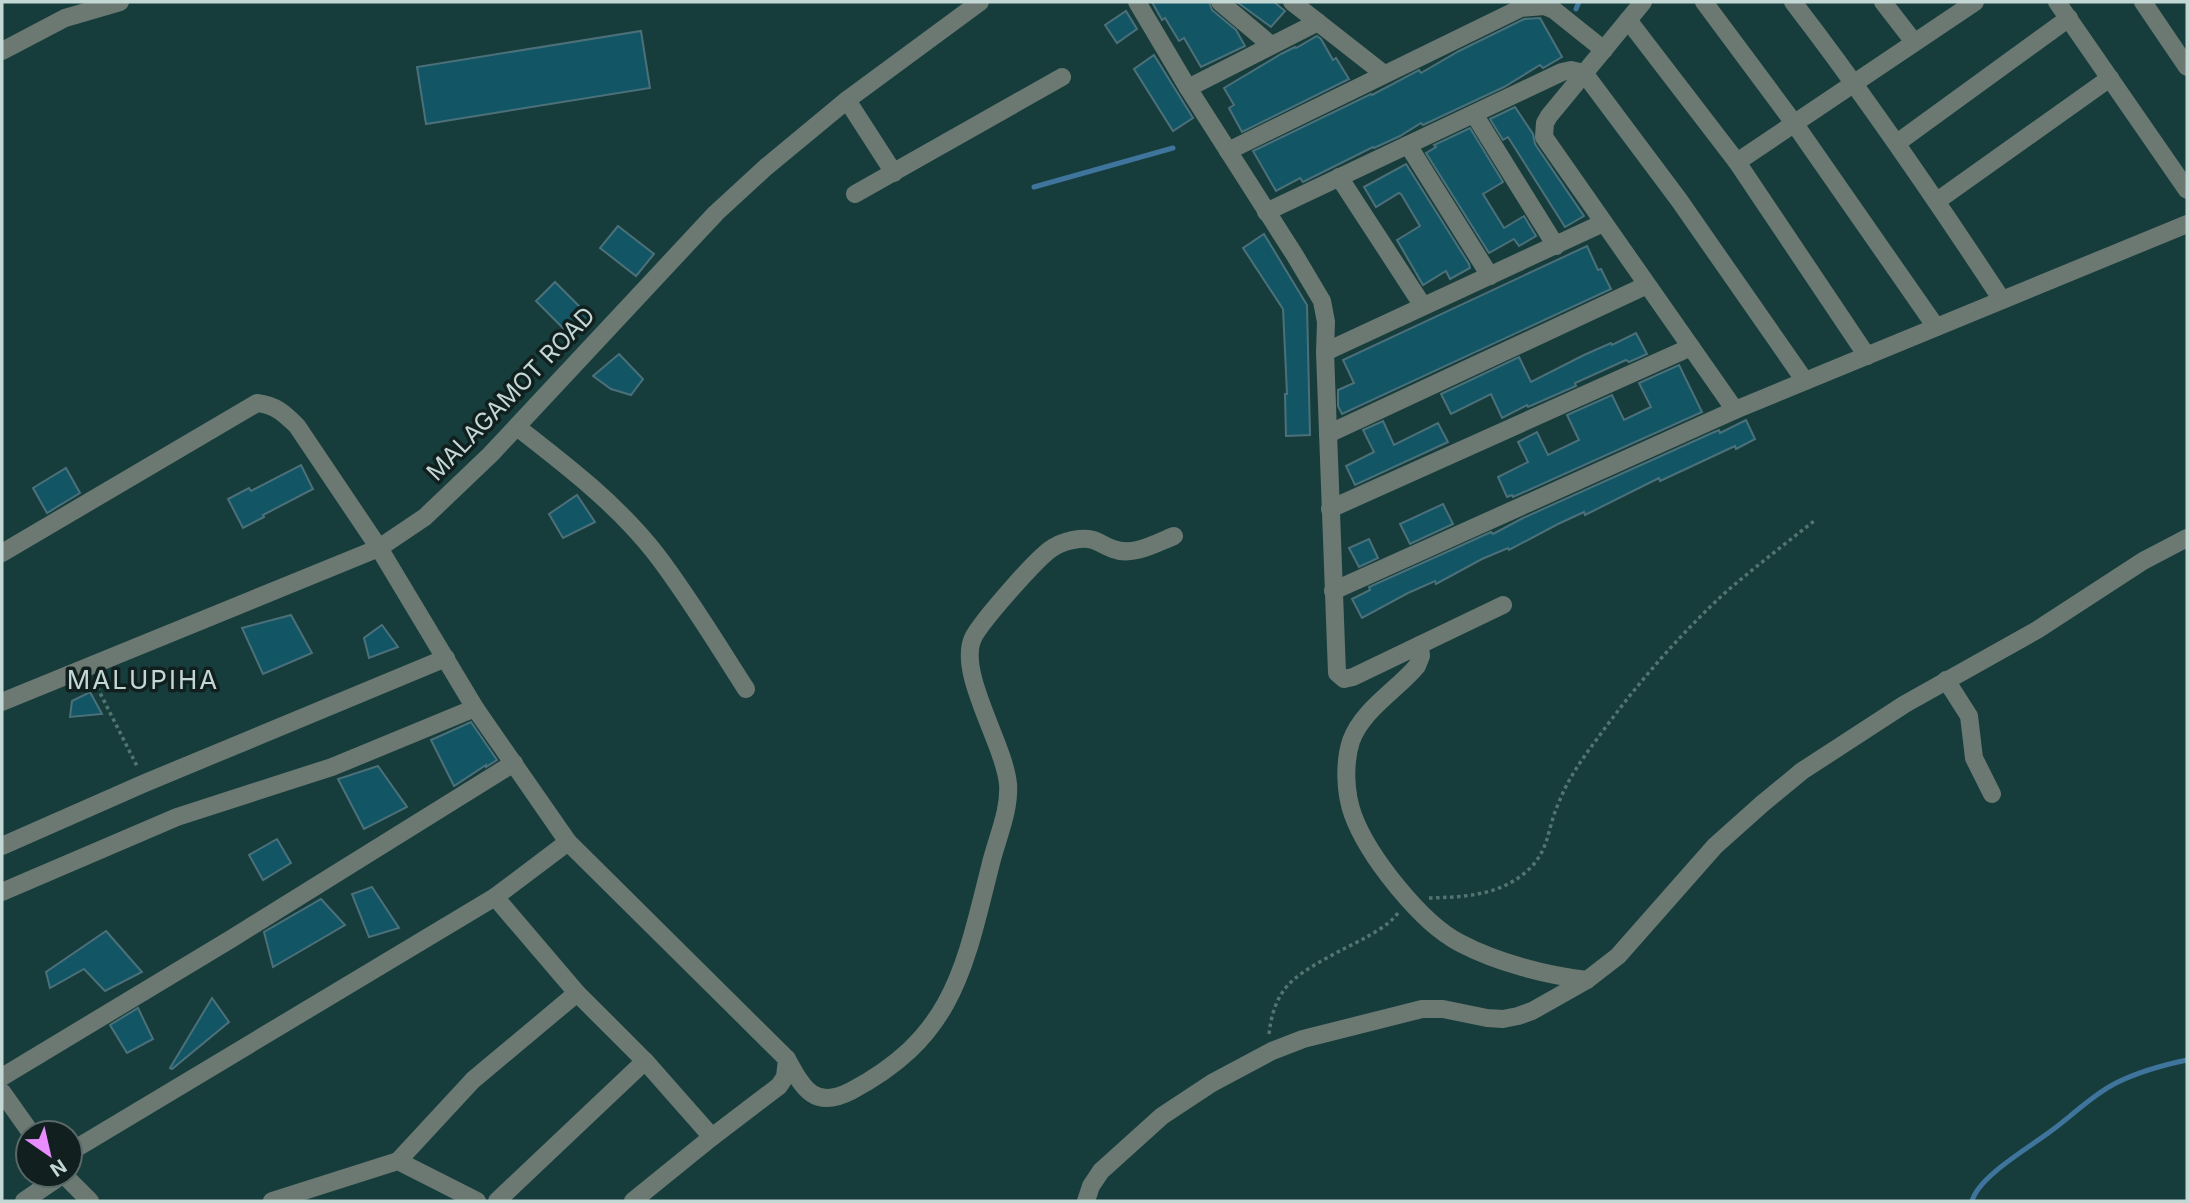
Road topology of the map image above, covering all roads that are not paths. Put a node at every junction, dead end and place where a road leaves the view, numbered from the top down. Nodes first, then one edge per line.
1 (120, 2) edge
2 (980, 2) edge
3 (1137, 2) edge
4 (1220, 2) edge
5 (1292, 2) edge
6 (1643, 2) edge
7 (1704, 2) edge
8 (1793, 2) edge
9 (1883, 2) edge
10 (1974, 2) edge
11 (2057, 2) edge
12 (2143, 2) edge
13 (2069, 18) junction
14 (1628, 20) junction
15 (1318, 22) junction
16 (1914, 42) junction
17 (1271, 45) junction
18 (1604, 50) junction
19 (2, 51) edge
20 (2187, 67) edge
21 (1584, 73) junction
22 (1384, 74) junction
23 (1062, 77) dead end
24 (2110, 78) junction
25 (1855, 82) junction
26 (1188, 88) junction
27 (846, 100) junction
28 (1474, 114) junction
29 (1794, 123) junction
30 (1897, 143) junction
31 (1408, 145) junction
32 (1228, 151) junction
33 (1737, 162) junction
34 (894, 173) junction
35 (1339, 177) junction
36 (2187, 190) edge
37 (855, 194) dead end
38 (1937, 201) junction
39 (1266, 212) junction
40 (1603, 223) junction
41 (2187, 223) edge
42 (1556, 246) junction
43 (1490, 276) junction
44 (1647, 285) junction
45 (2002, 300) junction
46 (1423, 306) junction
47 (1936, 327) junction
48 (1691, 347) junction
49 (1325, 352) junction
50 (1867, 355) junction
51 (1805, 381) junction
52 (1735, 410) junction
53 (517, 427) junction
54 (1328, 434) junction
55 (1330, 509) junction
56 (1174, 536) dead end
57 (2187, 537) edge
58 (379, 548) junction
59 (2, 553) edge
60 (1333, 591) junction
61 (1503, 605) dead end
62 (1420, 645) junction
63 (446, 658) junction
64 (1945, 680) junction
65 (746, 689) dead end
66 (2, 702) edge
67 (475, 708) junction
68 (514, 764) junction
69 (1992, 794) dead end
70 (568, 842) junction
71 (2, 846) edge
72 (2, 892) edge
73 (495, 897) junction
74 (1587, 980) junction
75 (577, 993) junction
76 (787, 1059) junction
77 (645, 1061) junction
78 (2, 1077) edge
79 (2, 1092) edge
80 (21, 1119) edge
81 (712, 1137) junction
82 (84, 1144) edge
83 (398, 1161) junction
84 (42, 1189) edge
85 (24, 1201) edge
86 (272, 1201) edge
87 (477, 1201) edge
88 (497, 1201) edge
89 (632, 1201) edge
90 (1086, 1201) edge

1 - 19 street
2 - 27 street, MALAGAMOT ROAD
3 - 26 street
4 - 17 street
5 - 15 street
6 - 14 street
7 - 29 street
8 - 25 street
9 - 16 street
10 - 16 street
11 - 13 street
12 - 20 street
13 - 24 street
13 - 30 street
14 - 18 street
14 - 33 street
15 - 17 street
15 - 22 street
16 - 25 street
17 - 26 street
18 - 21 street
18 - 22 street
21 - 28 street
21 - 40 street
21 - 51 street
22 - 32 street
23 - 34 street
24 - 36 street
24 - 38 street
25 - 29 street
25 - 30 street
26 - 32 street
27 - 34 street
27 - 53 street, MALAGAMOT ROAD
28 - 31 street
28 - 42 street
29 - 33 street
29 - 47 street
30 - 38 street
31 - 35 street
31 - 43 street
32 - 39 street
33 - 50 street
34 - 37 street
35 - 39 street
35 - 46 street
38 - 45 street
39 - 49 street
40 - 42 street
40 - 44 street
41 - 45 street
42 - 43 street
43 - 46 street
44 - 48 street
44 - 54 street
45 - 47 street
46 - 49 street
47 - 50 street
48 - 52 street
48 - 55 street
49 - 54 street
50 - 51 street
51 - 52 street
52 - 60 street
53 - 58 street, MALAGAMOT ROAD
53 - 65 street
54 - 55 street
55 - 60 street
56 - 76 street
57 - 64 street
58 - 59 street
58 - 63 street
58 - 66 street, MALAGAMOT ROAD
60 - 62 street
61 - 62 street
62 - 74 street
63 - 67 street
63 - 71 street
64 - 69 street
64 - 74 street
67 - 68 street
67 - 72 street
68 - 70 street
68 - 78 street
70 - 73 street
70 - 76 street
73 - 75 street
73 - 82 street
74 - 90 street
75 - 77 street
75 - 83 street
76 - 81 street
77 - 81 street
77 - 88 street
79 - 80 street
81 - 89 street
83 - 86 street
83 - 87 street
84 - 85 street

